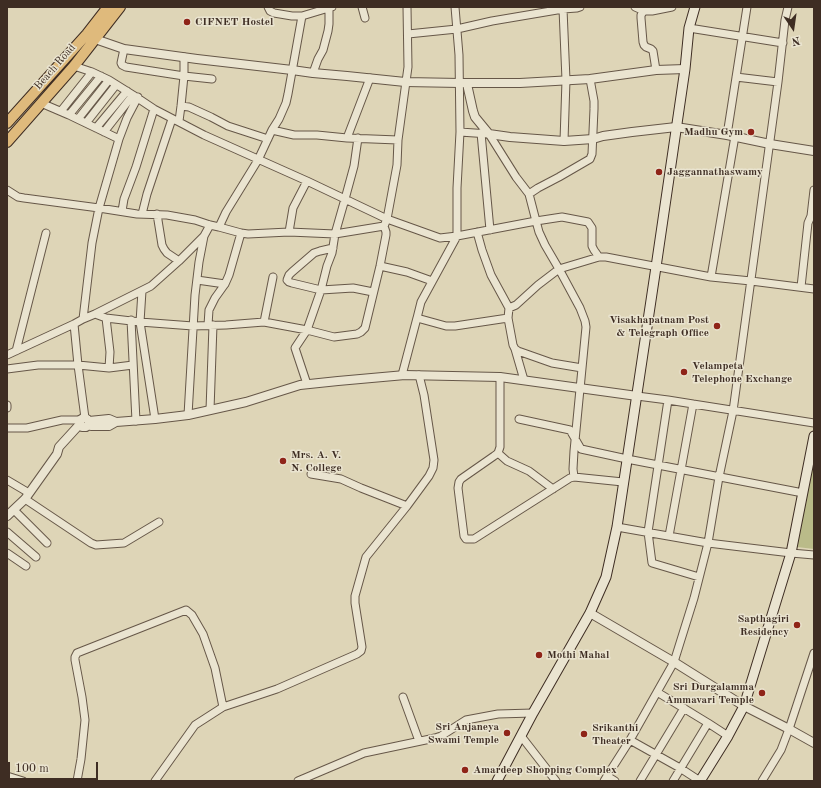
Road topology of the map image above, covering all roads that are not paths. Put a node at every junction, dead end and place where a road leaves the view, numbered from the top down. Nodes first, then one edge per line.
1 (108, 7) edge
2 (120, 7) edge
3 (268, 7) edge
4 (330, 7) edge
5 (362, 7) edge
6 (407, 7) edge
7 (456, 7) edge
8 (580, 7) edge
9 (635, 7) edge
10 (672, 7) edge
11 (695, 7) edge
12 (746, 7) edge
13 (788, 7) edge
14 (563, 8) edge
15 (649, 10) edge
16 (302, 16) junction
17 (365, 18) dead end
18 (689, 28) junction
19 (457, 29) junction
20 (408, 34) junction
21 (91, 36) junction
22 (742, 36) junction
23 (783, 43) junction
24 (124, 49) junction
25 (184, 57) junction
26 (74, 66) junction
27 (685, 69) junction
28 (292, 70) junction
29 (656, 70) junction
30 (92, 72) junction
31 (313, 73) junction
32 (101, 76) junction
33 (184, 76) junction
34 (736, 77) junction
35 (370, 78) junction
36 (212, 79) dead end
37 (590, 79) junction
38 (109, 80) junction
39 (566, 80) junction
40 (405, 82) junction
41 (778, 82) junction
42 (463, 84) junction
43 (116, 85) junction
44 (133, 94) junction
45 (41, 103) junction
46 (181, 106) junction
47 (154, 109) junction
48 (61, 111) junction
49 (69, 115) junction
50 (78, 119) junction
51 (176, 120) junction
52 (7, 123) edge
53 (86, 124) junction
54 (676, 127) junction
55 (96, 128) junction
56 (272, 130) junction
57 (104, 132) junction
58 (460, 132) junction
59 (485, 134) junction
60 (731, 136) junction
61 (348, 138) junction
62 (358, 138) junction
63 (268, 139) junction
64 (593, 139) junction
65 (120, 140) junction
66 (398, 140) junction
67 (7, 142) edge
68 (564, 142) junction
69 (770, 144) junction
70 (814, 151) edge
71 (258, 160) junction
72 (307, 181) junction
73 (7, 190) edge
74 (814, 190) edge
75 (529, 194) junction
76 (345, 199) junction
77 (100, 208) junction
78 (122, 211) junction
79 (142, 214) junction
80 (157, 214) junction
81 (388, 219) junction
82 (536, 220) junction
83 (210, 225) junction
84 (384, 226) junction
85 (219, 227) junction
86 (490, 230) junction
87 (289, 232) junction
88 (477, 232) junction
89 (46, 233) dead end
90 (241, 233) junction
91 (335, 234) junction
92 (204, 236) junction
93 (457, 236) junction
94 (333, 248) junction
95 (599, 257) junction
96 (179, 261) junction
97 (380, 266) junction
98 (656, 266) junction
99 (560, 269) junction
100 (273, 277) dead end
101 (711, 277) junction
102 (197, 280) junction
103 (432, 281) junction
104 (751, 281) junction
105 (225, 284) junction
106 (801, 287) junction
107 (814, 289) edge
108 (142, 290) junction
109 (321, 290) junction
110 (374, 292) junction
111 (509, 308) junction
112 (95, 314) junction
113 (83, 318) junction
114 (106, 318) junction
115 (416, 318) junction
116 (508, 318) junction
117 (131, 320) junction
118 (140, 322) junction
119 (264, 322) junction
120 (74, 324) junction
121 (211, 325) junction
122 (193, 326) junction
123 (306, 330) junction
124 (514, 349) junction
125 (16, 351) junction
126 (7, 355) edge
127 (134, 364) junction
128 (78, 365) junction
129 (109, 368) junction
130 (582, 368) junction
131 (7, 369) edge
132 (402, 375) junction
133 (419, 375) junction
134 (500, 377) junction
135 (524, 380) junction
136 (307, 384) junction
137 (580, 388) junction
138 (637, 396) junction
139 (668, 400) junction
140 (693, 404) junction
141 (7, 405) edge
142 (7, 408) edge
143 (210, 410) junction
144 (733, 411) junction
145 (188, 415) junction
146 (155, 419) junction
147 (519, 419) dead end
148 (136, 421) junction
149 (84, 423) junction
150 (814, 423) edge
151 (7, 428) edge
152 (814, 436) edge
153 (576, 440) junction
154 (498, 453) junction
155 (627, 459) junction
156 (658, 465) junction
157 (681, 470) junction
158 (311, 474) dead end
159 (574, 477) junction
160 (719, 477) junction
161 (7, 480) edge
162 (624, 482) junction
163 (553, 489) junction
164 (803, 493) junction
165 (27, 496) junction
166 (407, 506) junction
167 (14, 510) junction
168 (7, 516) edge
169 (159, 522) dead end
170 (617, 526) junction
171 (7, 532) edge
172 (648, 532) junction
173 (669, 536) junction
174 (47, 543) dead end
175 (708, 543) junction
176 (7, 553) edge
177 (791, 553) junction
178 (814, 555) edge
179 (36, 557) dead end
180 (26, 566) dead end
181 (699, 577) junction
182 (590, 613) junction
183 (814, 653) edge
184 (674, 662) junction
185 (657, 692) junction
186 (403, 697) dead end
187 (744, 706) junction
188 (223, 707) junction
189 (684, 708) junction
190 (533, 713) junction
191 (708, 723) junction
192 (789, 728) junction
193 (521, 736) junction
194 (728, 736) junction
195 (630, 740) junction
196 (419, 741) junction
197 (814, 744) edge
198 (656, 755) junction
199 (680, 768) junction
200 (7, 776) edge
201 (605, 779) edge
202 (23, 781) edge
203 (77, 781) edge
204 (155, 781) edge
205 (298, 781) edge
206 (496, 781) edge
207 (556, 781) edge
208 (615, 781) edge
209 (640, 781) edge
210 (673, 781) edge
211 (700, 781) edge
212 (762, 781) edge

1 - 21 main road, Beach Road
2 - 21 main road, Beach Road
3 - 16 street
4 - 16 street
4 - 31 street
5 - 17 street
6 - 20 street
7 - 19 street
8 - 14 street
9 - 15 street
10 - 15 street
11 - 18 main road
12 - 22 street
13 - 23 street
14 - 19 street
14 - 39 street
15 - 29 street
16 - 28 street
18 - 22 street
18 - 27 main road
19 - 20 street
19 - 42 street
20 - 40 street
21 - 24 street
21 - 26 main road, Beach Road
21 - 52 main road, Beach Road
22 - 23 street
22 - 34 street
23 - 41 street
24 - 25 street
24 - 33 street
25 - 28 street
25 - 33 street
26 - 30 street
26 - 45 main road, Beach Road
27 - 29 street
27 - 54 main road
28 - 31 street
28 - 56 street
29 - 37 street
30 - 32 street
30 - 48 street
31 - 35 street
32 - 38 street
32 - 49 street
33 - 36 street
33 - 46 street
34 - 41 street
34 - 60 street
35 - 40 street
35 - 61 street
37 - 39 street
37 - 64 street
38 - 43 street
38 - 50 street
39 - 42 street
39 - 68 street
40 - 42 street
40 - 66 street
41 - 69 street
42 - 58 street
42 - 59 street
43 - 44 street
43 - 53 street
44 - 47 street
44 - 55 street
44 - 57 street
44 - 65 street
45 - 48 street
45 - 67 main road, Beach Road
46 - 51 street
46 - 63 street
47 - 51 street
47 - 78 street
48 - 49 street
49 - 50 street
50 - 53 street
51 - 71 street
51 - 79 street
53 - 55 street
54 - 60 street
54 - 64 street
54 - 98 main road
55 - 57 street
56 - 61 street
56 - 63 street
57 - 65 street
58 - 59 street
58 - 93 street
59 - 68 street
59 - 75 street
59 - 86 street
60 - 69 street
60 - 101 street
61 - 62 street
62 - 66 street
62 - 76 street
63 - 71 street
64 - 68 street
64 - 75 street
65 - 77 street
66 - 81 street
69 - 70 street
69 - 104 street
71 - 72 street
71 - 85 street
72 - 76 street
72 - 87 street
73 - 77 street
74 - 106 street
75 - 82 street
76 - 81 street
76 - 91 street
77 - 78 street
77 - 113 street
78 - 79 street
79 - 80 street
80 - 83 street
80 - 96 street
81 - 84 street
81 - 93 street
82 - 86 street
82 - 95 street
82 - 99 street
83 - 85 street
83 - 92 street
84 - 91 street
84 - 97 street
85 - 90 street
86 - 88 street
87 - 90 street
87 - 91 street
88 - 93 street
88 - 111 street
89 - 125 street
90 - 105 street
91 - 94 street
92 - 96 street
92 - 102 street
93 - 103 street
94 - 109 street
94 - 109 street
95 - 98 street
95 - 99 street
96 - 108 street
97 - 103 street
97 - 110 street
98 - 101 street
98 - 138 main road
99 - 111 street
99 - 130 street
100 - 119 street
101 - 104 street
102 - 105 street
102 - 122 street
103 - 115 street
104 - 106 street
104 - 144 street
105 - 121 street
106 - 107 street
108 - 112 street
108 - 118 street
109 - 110 street
109 - 123 street
110 - 123 street
111 - 116 street
112 - 113 street
112 - 114 street
113 - 120 street
114 - 117 street
114 - 129 street
115 - 116 street
115 - 132 street
116 - 124 street
117 - 118 street
117 - 127 street
118 - 122 street
118 - 146 street
119 - 121 street
119 - 123 street
120 - 125 street
120 - 128 street
121 - 122 street
121 - 143 street
122 - 145 street
123 - 136 street
124 - 130 street
124 - 135 street
125 - 126 street
127 - 129 street
127 - 148 street
128 - 129 street
128 - 131 street
128 - 149 street
130 - 137 street
132 - 133 street
132 - 136 street
133 - 134 street
133 - 166 street
134 - 135 street
134 - 154 street
135 - 137 street
136 - 143 street
137 - 138 street
137 - 153 street
138 - 139 street
138 - 155 main road
139 - 140 street
139 - 156 street
140 - 144 street
140 - 157 street
141 - 142 street
143 - 145 street
144 - 150 street
144 - 160 street
145 - 146 street
146 - 148 street
147 - 153 street
148 - 149 street
149 - 151 street
149 - 165 street
152 - 164 main road
153 - 155 street
153 - 159 street
154 - 163 street
154 - 163 street
155 - 156 street
155 - 162 main road
156 - 157 street
156 - 172 street
157 - 160 street
157 - 173 street
158 - 166 street
159 - 162 street
159 - 163 street
160 - 164 street
160 - 175 street
161 - 165 street
162 - 170 main road
164 - 177 main road
165 - 167 street
165 - 169 street
166 - 188 street
167 - 168 street
167 - 174 street
170 - 172 street
170 - 182 main road
171 - 179 street
172 - 173 street
172 - 181 street
173 - 175 street
175 - 177 street
175 - 181 street
176 - 180 street
177 - 178 street
177 - 187 main road
181 - 184 street
182 - 184 street
182 - 190 main road
183 - 192 street
184 - 185 street
184 - 187 street
185 - 189 street
185 - 195 street
186 - 196 street
187 - 192 street
187 - 194 main road
188 - 203 street
188 - 204 street
189 - 191 street
189 - 198 street
190 - 193 main road
190 - 196 street
191 - 194 street
191 - 199 street
192 - 197 street
192 - 212 street
193 - 206 main road
193 - 207 street
194 - 211 main road
195 - 198 street
195 - 201 street
196 - 205 street
198 - 199 street
198 - 209 street
199 - 210 street
199 - 211 street
200 - 202 street
201 - 208 street

